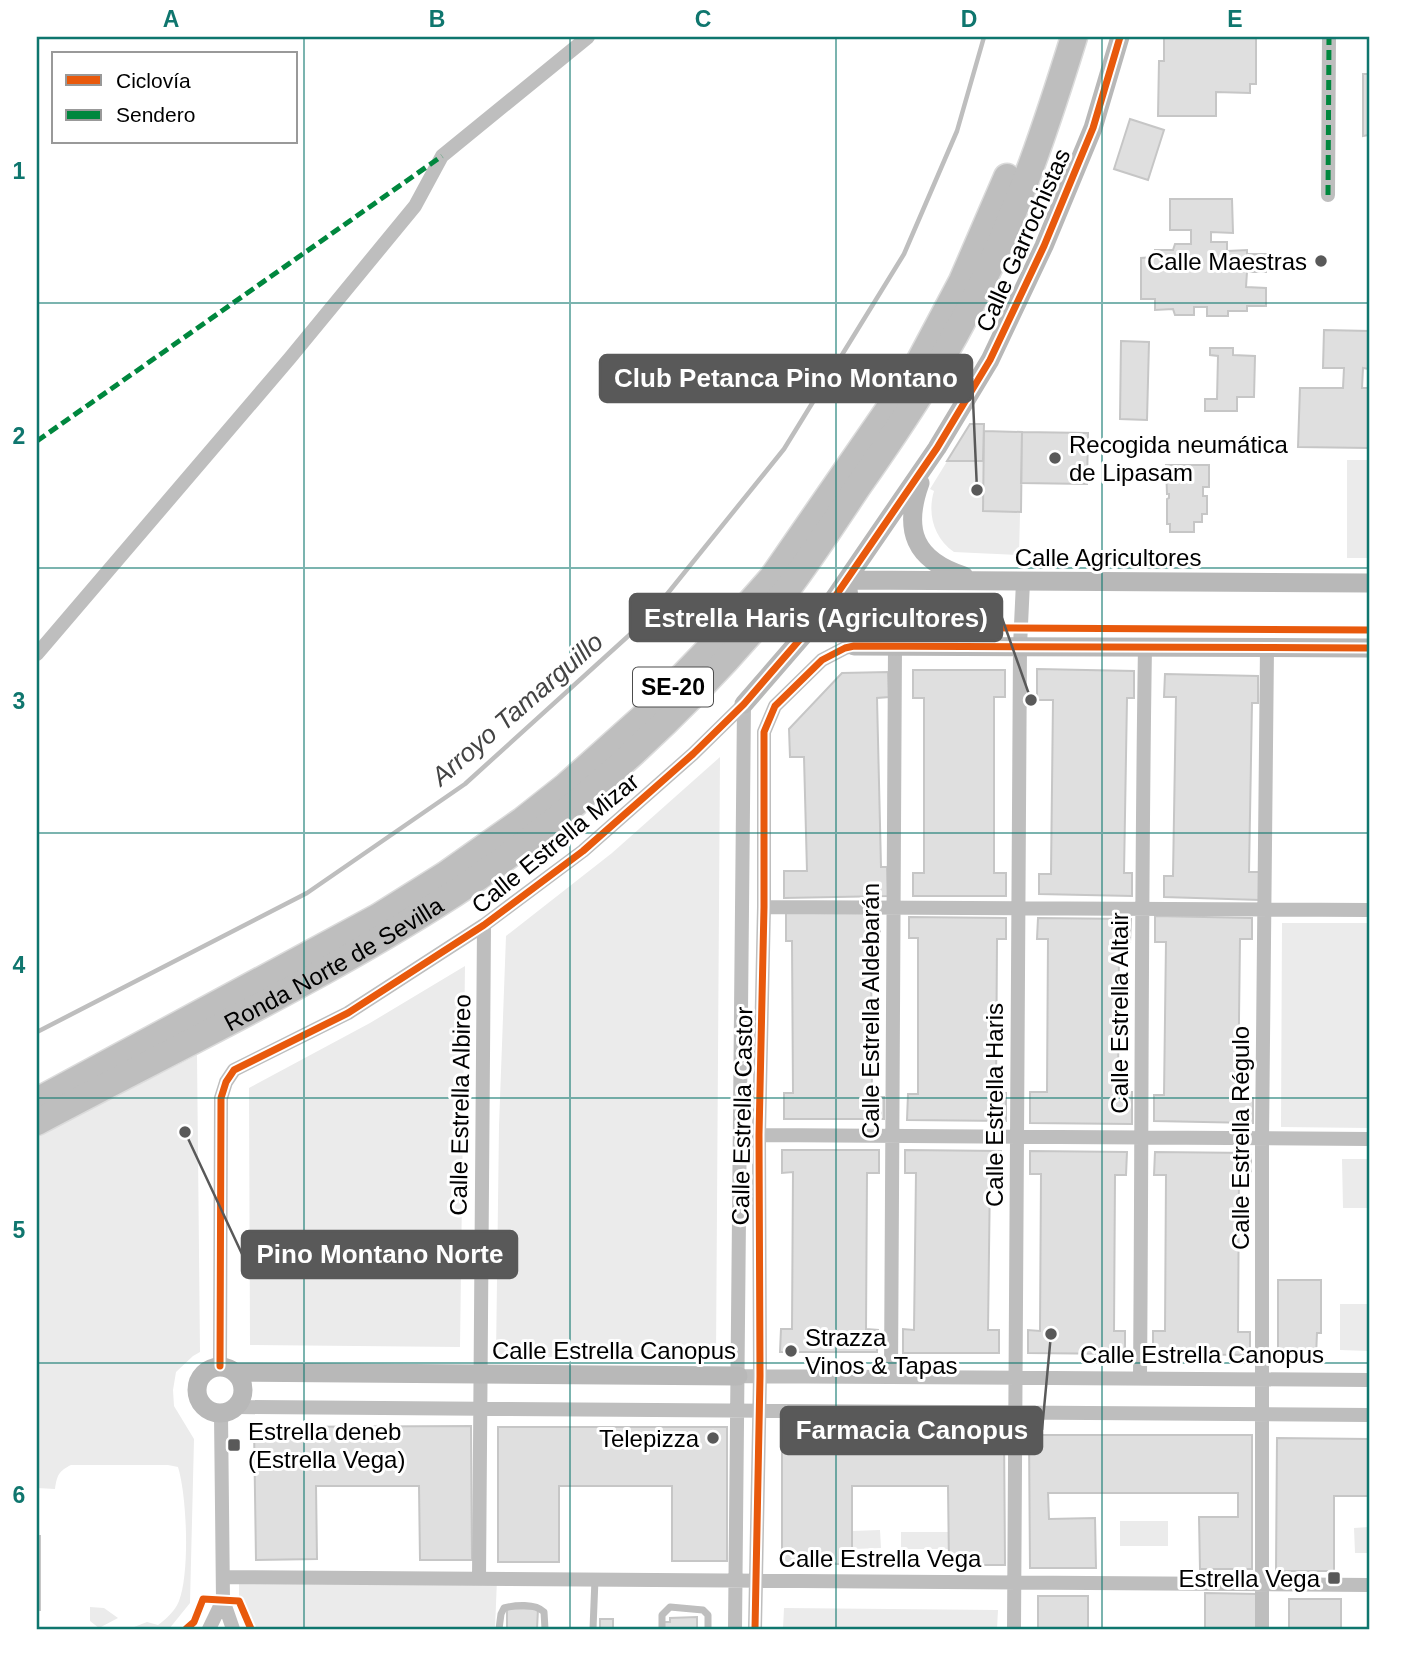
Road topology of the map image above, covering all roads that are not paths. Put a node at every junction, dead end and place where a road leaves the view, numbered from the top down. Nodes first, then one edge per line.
1 (588, 37) edge
2 (1055, 37) edge
3 (1074, 37) edge
4 (1120, 37) edge
5 (1329, 37) edge
6 (1328, 195) dead end
7 (937, 447) junction
8 (847, 580) junction
9 (978, 580) junction
10 (1023, 582) junction
11 (1369, 583) edge
12 (895, 645) junction
13 (854, 646) junction
14 (1020, 646) junction
15 (1145, 647) junction
16 (1267, 648) junction
17 (1369, 648) edge
18 (37, 654) edge
19 (744, 704) junction
20 (764, 907) junction
21 (893, 908) junction
22 (1018, 908) junction
23 (1141, 909) junction
24 (1264, 910) junction
25 (1369, 910) edge
26 (484, 925) junction
27 (37, 1101) edge
28 (37, 1122) edge
29 (760, 1135) junction
30 (892, 1136) junction
31 (1017, 1137) junction
32 (1142, 1138) junction
33 (1262, 1138) junction
34 (1369, 1139) edge
35 (228, 1369) junction
36 (479, 1374) junction
37 (738, 1376) junction
38 (760, 1376) junction
39 (891, 1377) junction
40 (1015, 1377) junction
41 (1140, 1378) junction
42 (1262, 1379) junction
43 (1369, 1380) edge
44 (479, 1409) junction
45 (229, 1410) junction
46 (738, 1410) junction
47 (758, 1410) junction
48 (1015, 1412) junction
49 (1263, 1414) junction
50 (1369, 1415) edge
51 (223, 1577) junction
52 (478, 1579) junction
53 (595, 1579) junction
54 (735, 1580) junction
55 (755, 1580) junction
56 (1015, 1582) junction
57 (1263, 1584) junction
58 (1369, 1585) edge
59 (223, 1600) junction
60 (209, 1629) edge
61 (233, 1629) edge
62 (499, 1629) edge
63 (545, 1629) edge
64 (593, 1629) edge
65 (662, 1629) edge
66 (708, 1629) edge
67 (735, 1629) edge
68 (755, 1629) edge
69 (1014, 1629) edge
70 (1262, 1629) edge

1 - 18 street
2 - 27 highway, Ronda Norte de Sevilla / SE-20
3 - 28 highway, Ronda Norte de Sevilla / SE-20
4 - 7 street, Calle Garrochistas
5 - 6 street
7 - 8 street, Calle Estrella Mizar
7 - 9 street
8 - 9 street, Calle Agricultores
8 - 13 street
8 - 19 street, Calle Estrella Mizar
9 - 10 street, Calle Agricultores
10 - 11 street, Calle Agricultores
10 - 14 street, Calle Estrella Haris
12 - 13 street
12 - 14 street
12 - 21 street, Calle Estrella Aldebarán
13 - 20 street, Calle Estrella Castor
14 - 15 street
14 - 22 street, Calle Estrella Haris
15 - 16 street
15 - 23 street, Calle Estrella Altair
16 - 17 street
16 - 24 street, Calle Estrella Régulo
19 - 26 street, Calle Estrella Mizar
19 - 37 street, Calle Estrella Castor
20 - 21 street
20 - 29 street, Calle Estrella Castor
21 - 22 street
21 - 30 street, Calle Estrella Aldebarán
22 - 23 street
22 - 31 street, Calle Estrella Haris
23 - 24 street
23 - 32 street, Calle Estrella Altair
24 - 25 street
24 - 33 street, Calle Estrella Régulo
26 - 35 street, Calle Estrella Mizar
26 - 36 street, Calle Estrella Albireo
29 - 30 street
29 - 38 street, Calle Estrella Castor
30 - 31 street
30 - 39 street, Calle Estrella Aldebarán
31 - 32 street
31 - 40 street, Calle Estrella Haris
32 - 33 street
32 - 41 street, Calle Estrella Altair
33 - 34 street
33 - 42 street, Calle Estrella Régulo
35 - 36 street, Calle Estrella Canopus
35 - 45 street
35 - 45 street
36 - 37 street, Calle Estrella Canopus
36 - 44 street, Calle Estrella Albireo
37 - 38 street, Calle Estrella Canopus
37 - 46 street, Calle Estrella Castor
38 - 39 street, Calle Estrella Canopus
38 - 47 street, Calle Estrella Castor
39 - 40 street, Calle Estrella Canopus
40 - 41 street, Calle Estrella Canopus
40 - 48 street, Calle Estrella Haris
41 - 42 street, Calle Estrella Canopus
42 - 43 street, Calle Estrella Canopus
42 - 49 street, Calle Estrella Régulo
44 - 45 street
44 - 46 street
44 - 52 street, Calle Estrella Albireo
45 - 51 street
46 - 47 street
46 - 54 street, Calle Estrella Castor
47 - 48 street
47 - 55 street, Calle Estrella Castor
48 - 49 street
48 - 56 street, Calle Estrella Haris
49 - 50 street
49 - 57 street, Calle Estrella Régulo
51 - 52 street, Calle Estrella Vega
51 - 59 street
52 - 53 street, Calle Estrella Vega
53 - 54 street, Calle Estrella Vega
53 - 64 lane
54 - 55 street, Calle Estrella Vega
54 - 67 street, Calle Estrella Castor
55 - 56 street, Calle Estrella Vega
55 - 68 street, Calle Estrella Castor
56 - 57 street, Calle Estrella Vega
56 - 69 street, Calle Estrella Haris
57 - 58 street, Calle Estrella Vega
57 - 70 street, Calle Estrella Régulo
59 - 60 street
59 - 61 street
62 - 63 lane
65 - 66 lane

